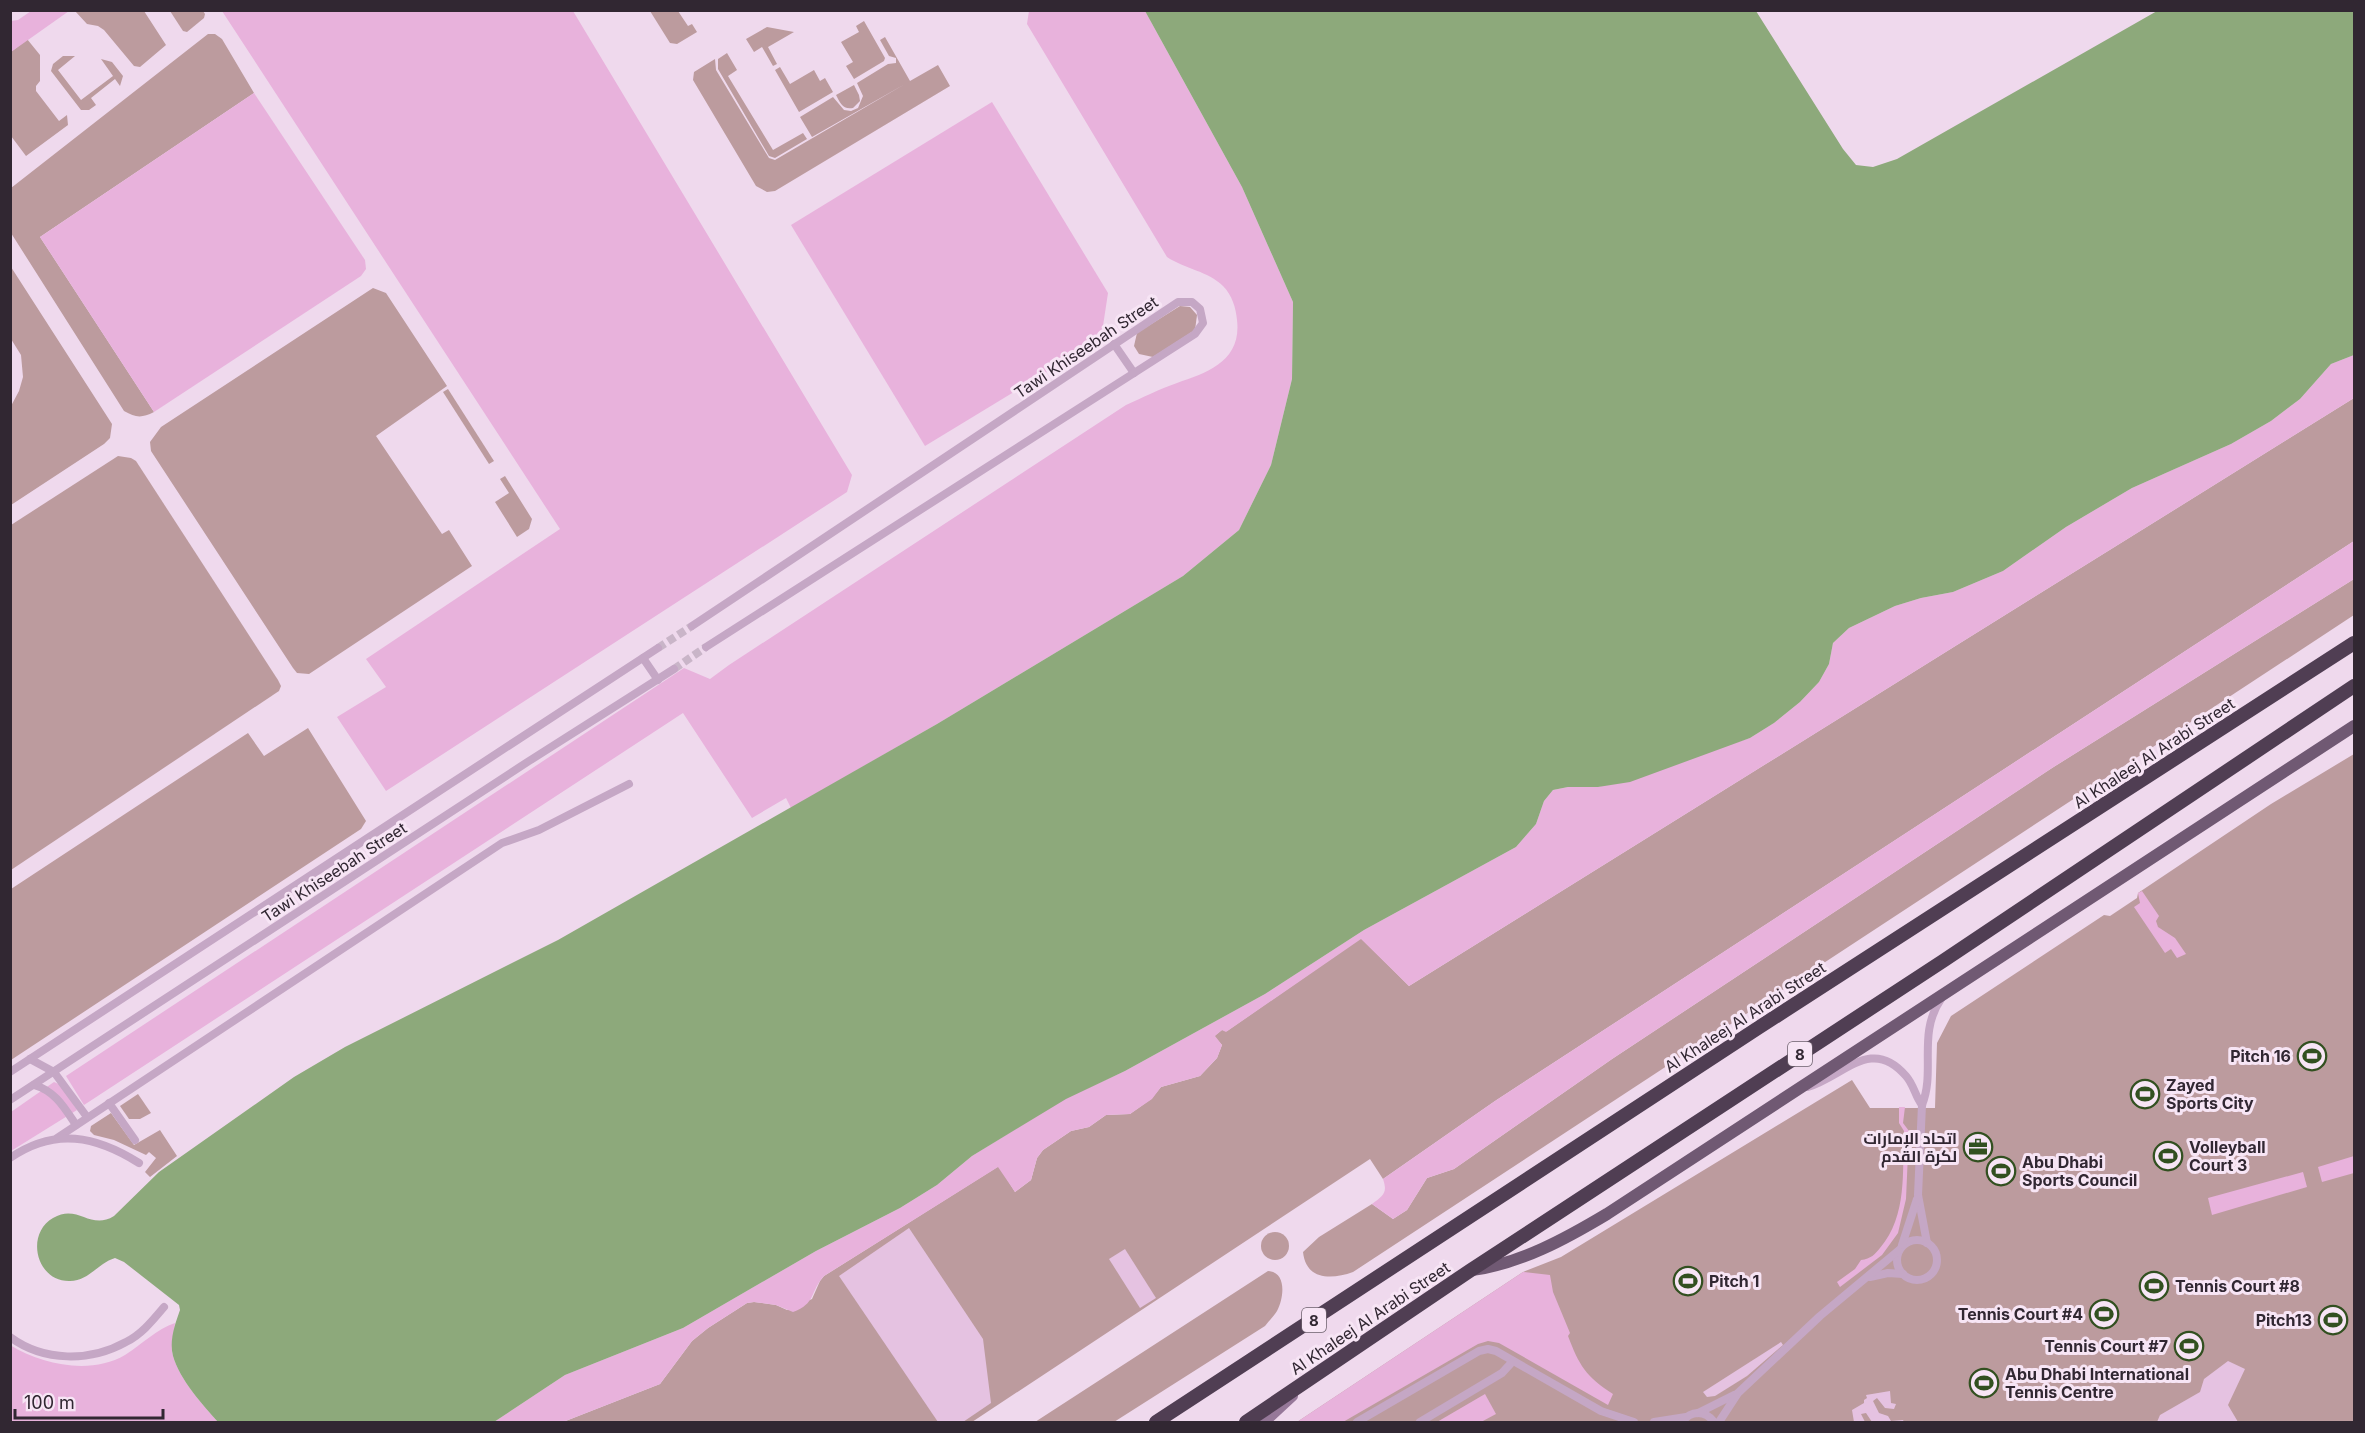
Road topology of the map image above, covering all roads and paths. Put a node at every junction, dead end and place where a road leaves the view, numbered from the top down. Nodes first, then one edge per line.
1 (1114, 344) junction
2 (1134, 373) junction
3 (692, 626) tunnel mouth
4 (2355, 643) edge
5 (658, 648) tunnel mouth
6 (706, 648) tunnel mouth
7 (643, 658) junction
8 (674, 669) tunnel mouth
9 (658, 680) junction
10 (2355, 686) edge
11 (2355, 726) edge
12 (629, 784) dead end
13 (1946, 993) junction
14 (30, 1059) junction
15 (54, 1071) junction
16 (10, 1072) edge
17 (34, 1085) junction
18 (1801, 1088) junction
19 (10, 1100) edge
20 (109, 1103) junction
21 (1922, 1105) junction
22 (87, 1117) junction
23 (76, 1125) junction
24 (57, 1138) junction
25 (135, 1140) dead end
26 (10, 1158) edge
27 (139, 1163) dead end
28 (1918, 1195) junction
29 (1928, 1243) junction
30 (1900, 1248) junction
31 (1471, 1270) junction
32 (1902, 1274) junction
33 (1866, 1279) junction
34 (164, 1307) dead end
35 (10, 1337) edge
36 (1513, 1361) junction
37 (1312, 1378) junction
38 (1738, 1393) junction
39 (1698, 1413) junction
40 (1684, 1420) edge
41 (1156, 1422) edge
42 (1245, 1422) edge
43 (1265, 1422) edge
44 (1357, 1422) edge
45 (1420, 1422) edge
46 (1634, 1422) edge
47 (1654, 1422) edge
48 (1714, 1422) edge
49 (1719, 1422) edge

1 - 2 street
1 - 2 street, Tawi Khiseebah Street
1 - 3 street, Tawi Khiseebah Street
2 - 6 street, Tawi Khiseebah Street
4 - 41 highway, Al Khaleej Al Arabi Street / 8
5 - 7 street, Tawi Khiseebah Street
7 - 9 street
7 - 14 street, Tawi Khiseebah Street
8 - 9 street, Tawi Khiseebah Street
9 - 15 street, Tawi Khiseebah Street
10 - 31 highway, Al Khaleej Al Arabi Street / 8
11 - 13 main road
12 - 20 street
13 - 18 main road
13 - 21 street
14 - 15 street
14 - 16 street, Tawi Khiseebah Street
15 - 17 street, Tawi Khiseebah Street
15 - 22 street
17 - 19 street, Tawi Khiseebah Street
17 - 23 street
18 - 21 street
18 - 31 main road
20 - 22 street
20 - 25 street
21 - 28 street
22 - 23 street
23 - 24 street
24 - 26 street
24 - 27 street
28 - 29 street
28 - 30 street
29 - 30 street
29 - 32 street
30 - 32 street
30 - 33 street
31 - 37 highway, Al Khaleej Al Arabi Street / 8
32 - 33 street
33 - 38 street
34 - 35 street
36 - 44 street
36 - 45 street
36 - 46 street
37 - 42 highway, Al Khaleej Al Arabi Street / 8
37 - 43 street
38 - 39 street
38 - 49 street
39 - 40 street
39 - 48 street
40 - 47 street

